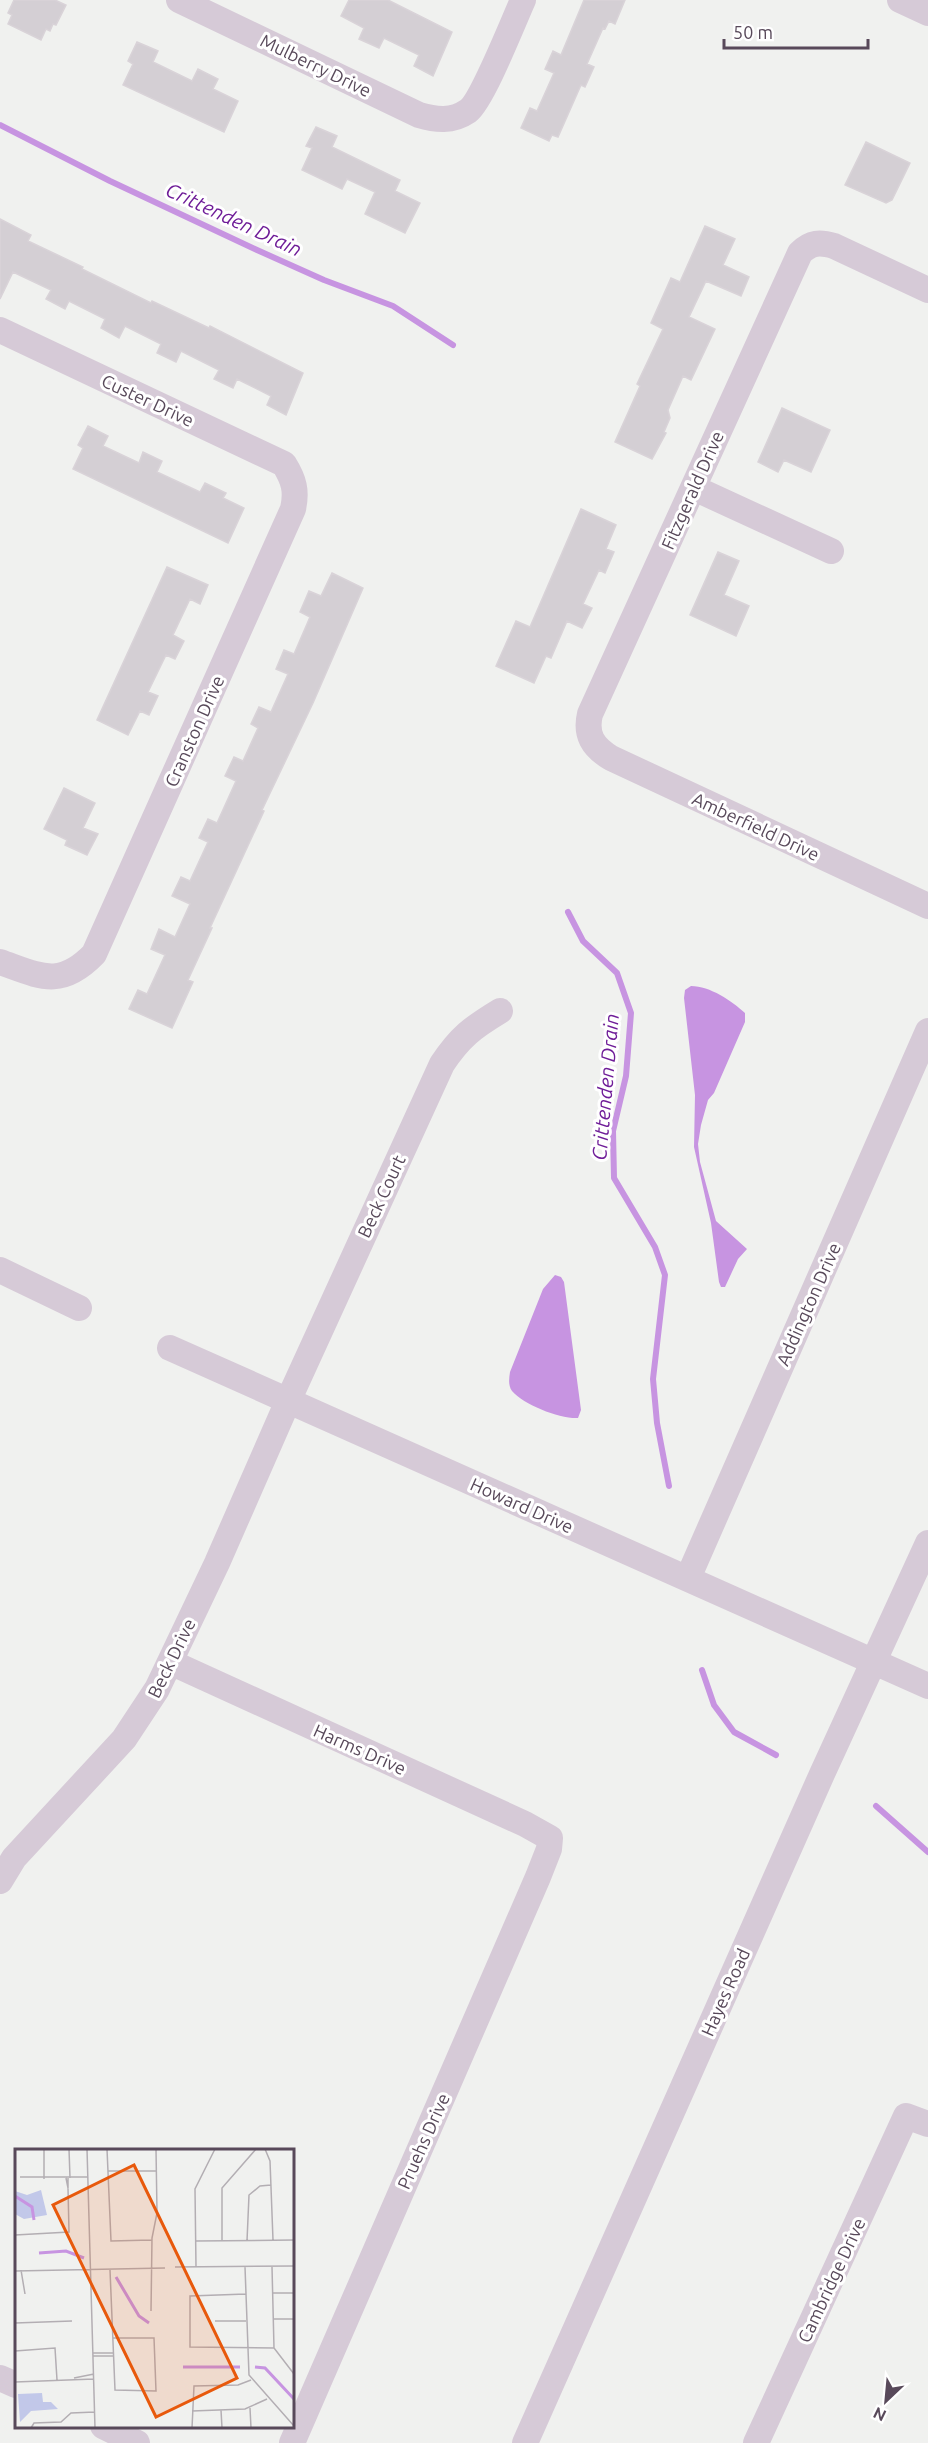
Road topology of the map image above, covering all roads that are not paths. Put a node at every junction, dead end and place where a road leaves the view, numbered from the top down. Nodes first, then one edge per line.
1 (179, 0) edge
2 (523, 0) edge
3 (928, 290) edge
4 (0, 330) edge
5 (291, 475) joint
6 (694, 488) junction
7 (831, 551) dead end
8 (590, 739) joint
9 (928, 906) edge
10 (0, 962) edge
11 (500, 1011) dead end
12 (928, 1030) edge
13 (0, 1270) edge
14 (79, 1308) dead end
15 (170, 1348) dead end
16 (288, 1401) junction
17 (928, 1543) edge
18 (688, 1578) junction
19 (170, 1662) junction
20 (874, 1662) junction
21 (928, 1686) edge
22 (550, 1838) joint
23 (0, 1881) edge
24 (917, 2120) edge
25 (0, 2378) edge
26 (15, 2385) edge
27 (105, 2428) edge
28 (137, 2443) edge
29 (292, 2443) edge
30 (525, 2443) edge
31 (756, 2443) edge

1 - 2 street, Mulberry Drive
3 - 6 street, Fitzgerald Drive
4 - 5 street, Custer Drive
5 - 10 street, Cranston Drive
6 - 7 street
6 - 8 street, Fitzgerald Drive
8 - 9 street, Amberfield Drive
11 - 16 street, Beck Court
12 - 18 street, Addington Drive
13 - 14 street
15 - 16 street, Howard Drive
16 - 18 street, Howard Drive
16 - 19 street, Beck Drive
17 - 20 street, Hayes Road
18 - 20 street, Howard Drive
19 - 22 street, Harms Drive
19 - 23 street, Beck Drive
20 - 21 street, Howard Drive
20 - 30 street, Hayes Road
22 - 29 street, Pruehs Drive
24 - 31 street, Cambridge Drive
25 - 26 street
27 - 28 street

